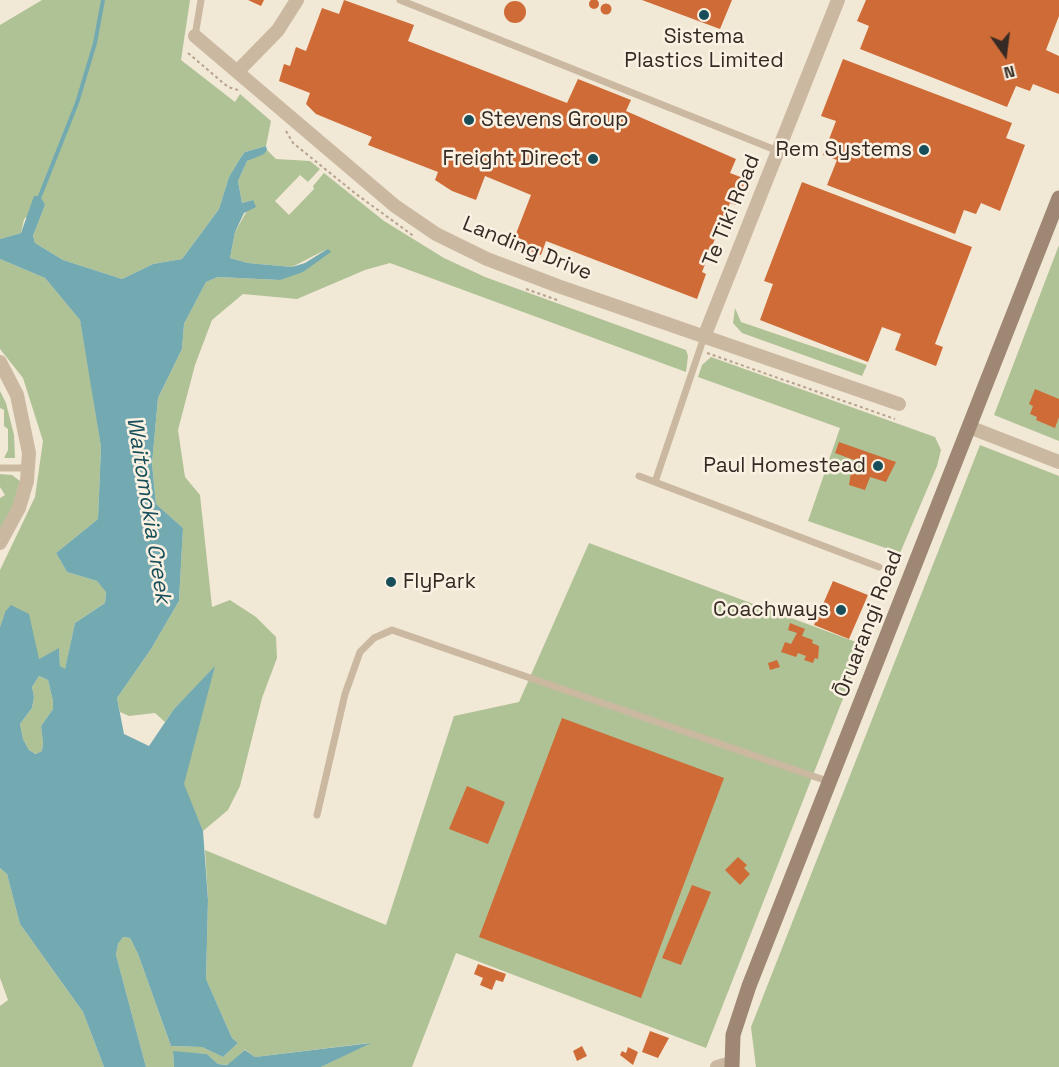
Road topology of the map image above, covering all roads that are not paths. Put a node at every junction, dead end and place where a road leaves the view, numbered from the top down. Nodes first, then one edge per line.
1 (201, 0) edge
2 (297, 0) edge
3 (400, 0) edge
4 (838, 0) edge
5 (195, 36) joint
6 (238, 71) junction
7 (778, 151) junction
8 (1059, 198) edge
9 (704, 337) junction
10 (0, 362) edge
11 (899, 404) dead end
12 (969, 427) junction
13 (1059, 462) edge
14 (0, 468) edge
15 (29, 468) junction
16 (639, 476) dead end
17 (655, 482) junction
18 (0, 543) edge
19 (879, 567) dead end
20 (830, 782) junction
21 (317, 815) dead end
22 (726, 1066) edge

1 - 5 lane
2 - 6 street
3 - 7 lane
4 - 7 street, Te Tiki Road
5 - 6 street, Landing Drive
6 - 9 street, Landing Drive
7 - 9 street, Te Tiki Road
8 - 12 street, Ōruarangi Road
9 - 11 street, Landing Drive
9 - 17 lane
10 - 15 street
12 - 13 street
12 - 20 street, Ōruarangi Road
14 - 15 lane
15 - 18 street
16 - 17 lane
17 - 19 lane
20 - 21 lane
20 - 22 street, Ōruarangi Road

